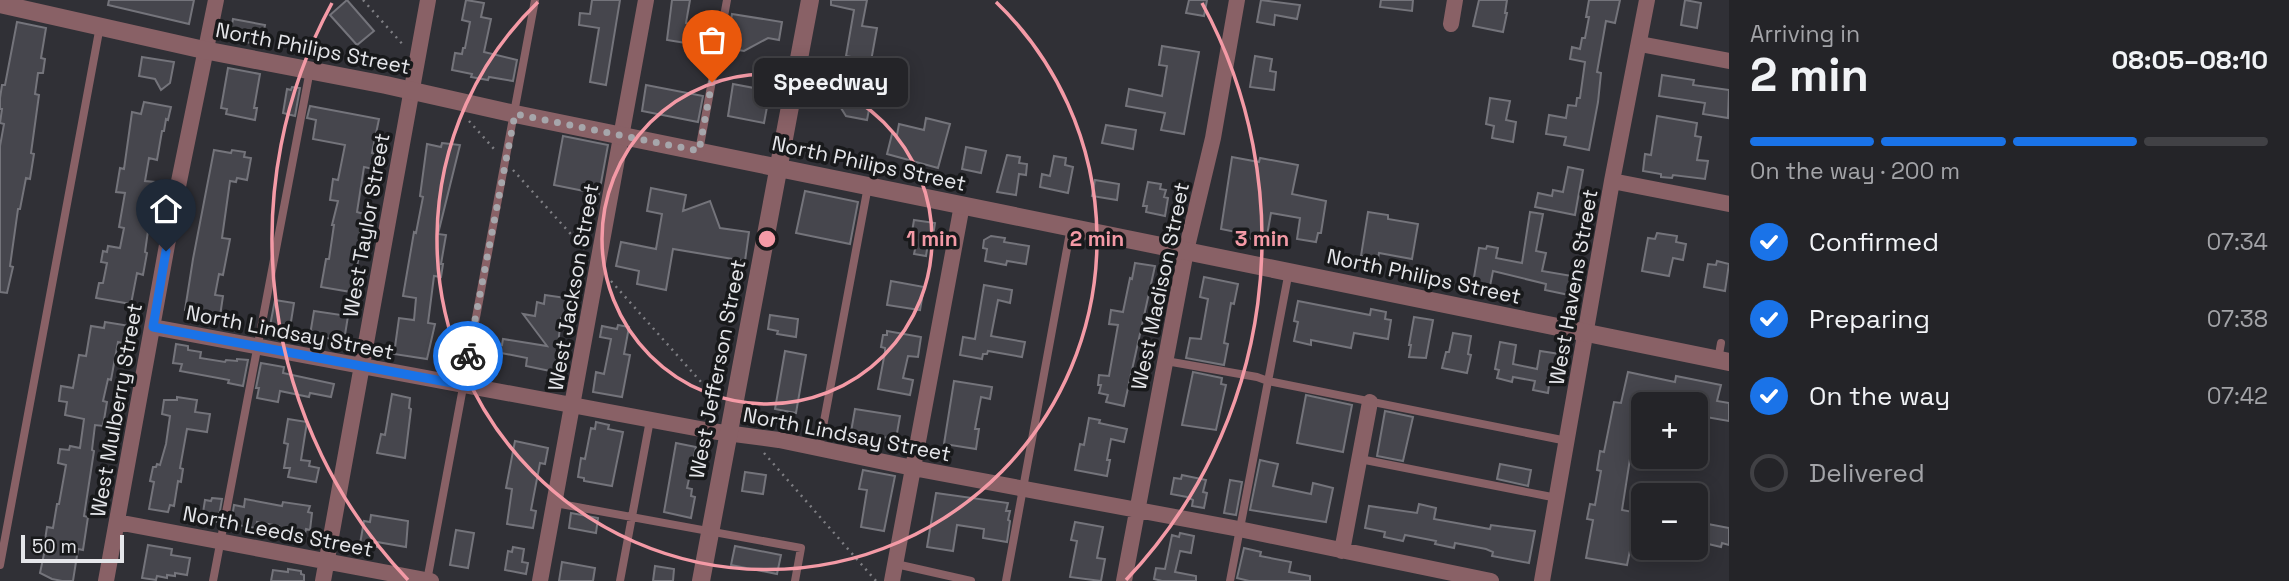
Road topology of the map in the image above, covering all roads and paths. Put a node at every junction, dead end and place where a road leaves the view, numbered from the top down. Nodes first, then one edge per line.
1 (216, 0) edge
2 (363, 0) edge
3 (428, 0) edge
4 (535, 0) edge
5 (646, 0) edge
6 (727, 0) edge
7 (810, 0) edge
8 (1237, 0) edge
9 (1455, 0) edge
10 (1647, 0) edge
11 (0, 2) edge
12 (1451, 24) dead end
13 (100, 26) junction
14 (1640, 44) junction
15 (204, 50) junction
16 (417, 61) junction
17 (1729, 61) edge
18 (310, 71) junction
19 (412, 91) junction
20 (515, 114) junction
21 (469, 120) dead end
22 (621, 135) junction
23 (699, 151) junction
24 (505, 162) junction
25 (779, 168) junction
26 (1612, 181) junction
27 (869, 186) junction
28 (1729, 204) edge
29 (962, 205) junction
30 (1071, 227) junction
31 (1186, 251) junction
32 (598, 267) junction
33 (1289, 271) junction
34 (153, 327) junction
35 (1586, 333) junction
36 (258, 347) junction
37 (1722, 355) edge
38 (1166, 361) junction
39 (362, 367) junction
40 (1268, 382) junction
41 (463, 385) junction
42 (1370, 402) junction
43 (573, 405) junction
44 (650, 420) junction
45 (729, 425) junction
46 (750, 436) junction
47 (1567, 442) junction
48 (819, 449) junction
49 (1360, 459) junction
50 (913, 468) junction
51 (1023, 488) junction
52 (1557, 498) junction
53 (555, 503) junction
54 (1138, 509) junction
55 (4, 515) edge
56 (632, 517) junction
57 (117, 522) junction
58 (1240, 530) junction
59 (710, 532) junction
60 (221, 542) junction
61 (1342, 551) junction
62 (327, 561) junction
63 (895, 564) junction
64 (0, 565) edge
65 (106, 581) edge
66 (214, 581) edge
67 (323, 581) edge
68 (429, 581) edge
69 (540, 581) edge
70 (620, 581) edge
71 (701, 581) edge
72 (795, 581) edge
73 (876, 581) edge
74 (892, 581) edge
75 (971, 581) edge
76 (1006, 581) edge
77 (1124, 581) edge
78 (1230, 581) edge
79 (1492, 581) edge
80 (1542, 581) edge

1 - 15 street, West Mulberry Street
2 - 16 path
3 - 16 street, West Taylor Street
4 - 20 lane
5 - 22 street, West Jackson Street
6 - 23 lane
7 - 25 street, West Jefferson Street
8 - 31 street, West Madison Street
9 - 12 street
10 - 14 street, West Havens Street
11 - 13 street, North Philips Street
13 - 15 street, North Philips Street
13 - 55 lane
14 - 17 street
14 - 26 street, West Havens Street
15 - 18 street, North Philips Street
15 - 34 street, West Mulberry Street
16 - 19 street, West Taylor Street
18 - 19 street, North Philips Street
18 - 36 lane
19 - 20 street, North Philips Street
19 - 39 street, West Taylor Street
20 - 22 street, North Philips Street
20 - 24 lane
21 - 24 path
22 - 23 street, North Philips Street
22 - 32 street, West Jackson Street
23 - 25 street, North Philips Street
24 - 32 path
24 - 41 lane
25 - 27 street, North Philips Street
25 - 45 street, West Jefferson Street
26 - 28 street
26 - 35 street, West Havens Street
27 - 29 street, North Philips Street
27 - 48 lane
29 - 30 street, North Philips Street
29 - 50 street
30 - 31 street, North Philips Street
30 - 51 lane
31 - 33 street, North Philips Street
31 - 38 street, West Madison Street
32 - 43 street, West Jackson Street
32 - 45 path
33 - 35 street, North Philips Street
33 - 40 lane
34 - 36 street, North Lindsay Street
34 - 57 street, West Mulberry Street
35 - 37 street, North Philips Street
35 - 47 street, West Havens Street
36 - 39 street, North Lindsay Street
36 - 60 lane
38 - 40 lane
38 - 54 street, West Madison Street
39 - 41 street, North Lindsay Street
39 - 62 street, West Taylor Street
40 - 42 lane
40 - 58 lane
41 - 43 street, North Lindsay Street
41 - 68 lane
42 - 47 lane
42 - 49 street
43 - 44 street, North Lindsay Street
43 - 53 street, West Jackson Street
44 - 45 street, North Lindsay Street
44 - 56 lane
45 - 46 street, North Lindsay Street
45 - 59 street, West Jefferson Street
46 - 48 street, North Lindsay Street
46 - 73 path
47 - 52 street, West Havens Street
48 - 50 street, North Lindsay Street
49 - 52 lane
49 - 61 street
50 - 51 street, North Lindsay Street
50 - 63 street
51 - 54 street, North Lindsay Street
51 - 76 lane
52 - 80 street, West Havens Street
53 - 56 lane
53 - 69 street, West Jackson Street
54 - 58 street, North Lindsay Street
54 - 77 street, West Madison Street
55 - 64 lane
56 - 59 lane
56 - 70 lane
57 - 60 street, North Leeds Street
57 - 65 street, West Mulberry Street
58 - 61 street, North Lindsay Street
58 - 78 lane
59 - 71 street, West Jefferson Street
59 - 72 lane
60 - 62 street, North Leeds Street
60 - 66 lane
61 - 79 street, North Lindsay Street
62 - 67 street, West Taylor Street
62 - 68 street, North Leeds Street
63 - 74 street
63 - 75 lane

